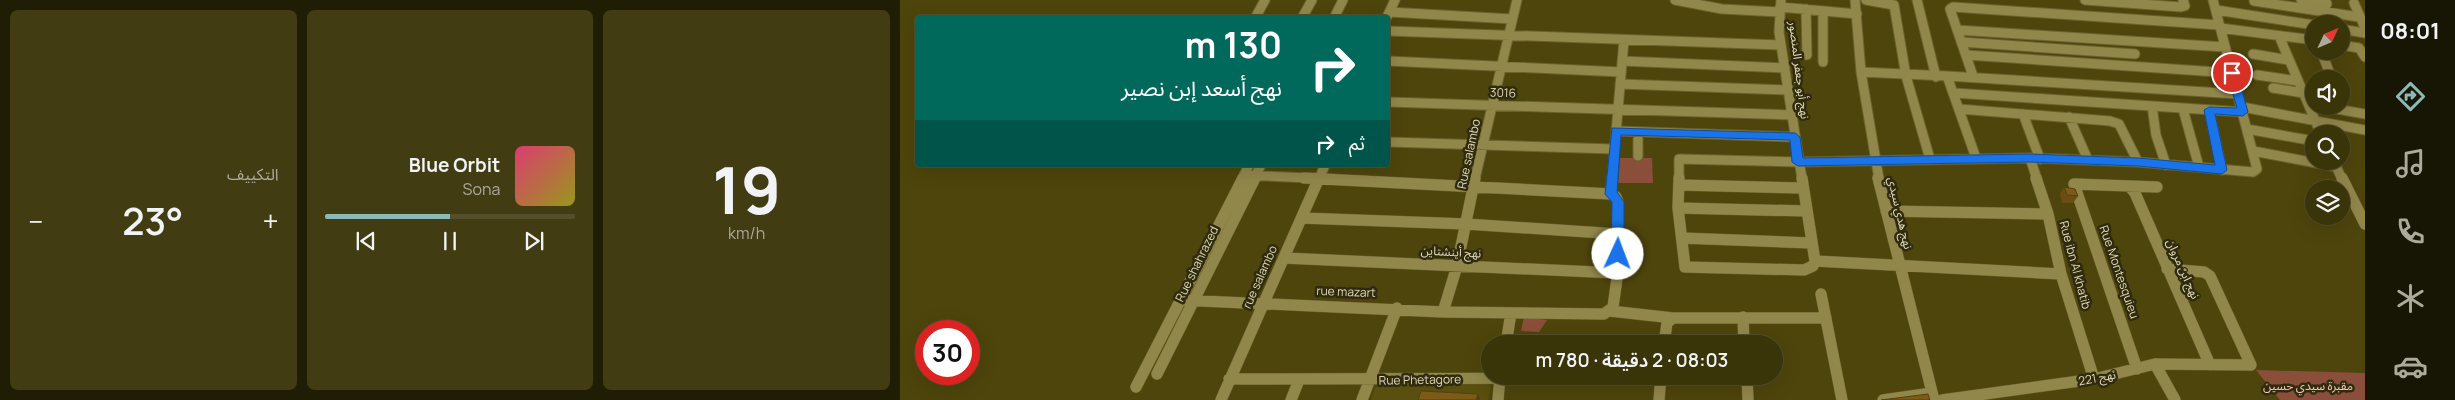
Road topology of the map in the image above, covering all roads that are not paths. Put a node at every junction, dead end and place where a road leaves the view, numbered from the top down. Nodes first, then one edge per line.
1 (1265, 0) edge
2 (1312, 0) edge
3 (1343, 0) edge
4 (1395, 0) edge
5 (1517, 0) edge
6 (1675, 0) edge
7 (1855, 0) edge
8 (1866, 0) edge
9 (1917, 0) edge
10 (2084, 0) edge
11 (2098, 0) edge
12 (2183, 0) edge
13 (2214, 0) edge
14 (2254, 0) edge
15 (2301, 0) edge
16 (2124, 1) edge
17 (2158, 2) edge
18 (2326, 2) edge
19 (2354, 3) dead end
20 (1780, 6) edge
21 (1806, 9) junction
22 (2216, 10) junction
23 (1824, 11) junction
24 (1857, 14) junction
25 (1257, 15) edge
26 (1304, 15) edge
27 (1336, 15) edge
28 (1388, 15) edge
29 (1390, 15) edge
30 (2259, 16) junction
31 (2359, 17) junction
32 (1512, 19) junction
33 (2305, 24) edge
34 (2220, 26) junction
35 (2365, 28) edge
36 (1957, 30) junction
37 (1390, 31) edge
38 (2350, 31) edge
39 (1508, 34) junction
40 (2365, 34) edge
41 (2279, 36) junction
42 (2305, 39) edge
43 (1624, 40) junction
44 (2128, 41) junction
45 (1961, 42) junction
46 (1782, 45) junction
47 (2350, 46) edge
48 (2225, 47) junction
49 (2135, 54) junction
50 (2253, 54) dead end
51 (1807, 55) dead end
52 (1966, 55) junction
53 (2365, 57) edge
54 (2289, 60) junction
55 (1390, 61) edge
56 (1622, 61) junction
57 (1823, 62) dead end
58 (1501, 67) junction
59 (2142, 67) junction
60 (1785, 68) junction
61 (1621, 72) junction
62 (1861, 72) junction
63 (2232, 73) junction
64 (2257, 75) dead end
65 (1906, 76) junction
66 (1947, 76) junction
67 (1972, 76) junction
68 (1936, 77) junction
69 (2298, 82) junction
70 (1620, 84) junction
71 (2273, 88) dead end
72 (1788, 90) junction
73 (1954, 93) junction
74 (2303, 93) junction
75 (2238, 94) junction
76 (2305, 96) edge
77 (1390, 102) edge
78 (1492, 105) junction
79 (2152, 106) junction
80 (1617, 109) junction
81 (1960, 109) junction
82 (2183, 109) junction
83 (2350, 109) edge
84 (2209, 110) junction
85 (2242, 110) junction
86 (2023, 114) junction
87 (2365, 114) edge
88 (1792, 115) junction
89 (2313, 115) edge
90 (2069, 117) junction
91 (2315, 122) junction
92 (2316, 125) edge
93 (2247, 129) junction
94 (2365, 130) edge
95 (1616, 131) junction
96 (1638, 132) junction
97 (1795, 137) junction
98 (2305, 139) edge
99 (1390, 142) edge
100 (1482, 145) junction
101 (1613, 150) junction
102 (2253, 151) junction
103 (1638, 156) dead end
104 (1976, 158) junction
105 (2035, 158) junction
106 (1874, 159) junction
107 (1930, 159) junction
108 (2305, 159) edge
109 (2088, 160) junction
110 (1798, 162) junction
111 (2138, 162) junction
112 (2166, 165) junction
113 (1324, 167) edge
114 (2198, 167) junction
115 (2222, 170) junction
116 (2338, 170) edge
117 (1250, 172) edge
118 (1319, 178) junction
119 (1475, 185) junction
120 (1678, 185) junction
121 (2129, 186) junction
122 (2157, 187) dead end
123 (1802, 188) junction
124 (1611, 194) junction
125 (1678, 208) junction
126 (1806, 211) junction
127 (1886, 211) junction
128 (2048, 214) junction
129 (1302, 218) junction
130 (1466, 224) junction
131 (2365, 224) edge
132 (1618, 234) junction
133 (1682, 238) junction
134 (1811, 243) junction
135 (1284, 258) junction
136 (1815, 261) junction
137 (1457, 266) junction
138 (1899, 267) junction
139 (2167, 269) junction
140 (1617, 273) junction
141 (2061, 274) junction
142 (1821, 294) dead end
143 (1180, 300) junction
144 (1194, 300) junction
145 (1264, 302) junction
146 (1397, 308) junction
147 (1610, 311) junction
148 (1442, 312) junction
149 (1511, 313) junction
150 (1673, 318) junction
151 (1742, 318) junction
152 (1826, 318) junction
153 (1507, 335) edge
154 (1665, 335) edge
155 (1743, 335) edge
156 (2155, 364) junction
157 (2210, 365) junction
158 (2137, 369) junction
159 (1157, 374) dead end
160 (1481, 377) edge
161 (1230, 379) junction
162 (2094, 379) junction
163 (1299, 380) junction
164 (1368, 380) junction
165 (1499, 385) edge
166 (1660, 385) edge
167 (1747, 385) edge
168 (1136, 387) dead end
169 (1936, 398) edge
170 (1221, 400) edge
171 (1291, 400) edge
172 (1362, 400) edge
173 (1498, 400) edge
174 (1659, 400) edge
175 (1748, 400) edge
176 (1842, 400) edge
177 (1883, 400) edge
178 (2175, 400) edge

1 - 25 street
2 - 26 street
3 - 27 street
4 - 28 street
5 - 32 street, Rue salambo
6 - 20 street
7 - 24 street, نهج هدي سيدي
8 - 65 street
9 - 68 street
10 - 11 street
11 - 16 street
12 - 17 street
13 - 22 street
14 - 30 street
14 - 31 street
15 - 18 street
16 - 17 street
19 - 31 street
20 - 21 street
20 - 46 street, نهج أبو جعفر المنصور
21 - 23 street
21 - 51 street
22 - 30 street
22 - 34 street
23 - 24 street
23 - 57 street
24 - 62 street, نهج هدي سيدي
29 - 32 street
30 - 33 street
31 - 35 street
32 - 39 street, Rue salambo
34 - 36 street
34 - 41 street
34 - 48 street
36 - 44 street
36 - 45 street
37 - 39 street
38 - 40 street
39 - 43 street
39 - 58 street, Rue salambo
41 - 42 street
41 - 54 street
43 - 46 street
43 - 56 street
44 - 48 street
44 - 49 street
45 - 49 street
45 - 52 street
46 - 60 street, نهج أبو جعفر المنصور
47 - 53 street
48 - 63 street
49 - 59 street
50 - 54 street
52 - 59 street
52 - 67 street
54 - 69 street
55 - 58 street
56 - 60 street
56 - 61 street
58 - 61 street
58 - 78 street, Rue salambo
59 - 63 street
60 - 72 street, نهج أبو جعفر المنصور
61 - 70 street
62 - 65 street
62 - 106 street, نهج هدي سيدي
63 - 75 street
64 - 69 street
65 - 68 street
65 - 107 street
66 - 67 street
66 - 68 street
66 - 73 street
67 - 75 street
69 - 74 street
70 - 72 street
70 - 80 street
71 - 74 street
72 - 88 street, نهج أبو جعفر المنصور
73 - 79 street
73 - 81 street
74 - 76 street
75 - 85 street
77 - 78 street, 3016
78 - 80 street, 3016
78 - 100 street, Rue salambo
79 - 82 street
79 - 112 street
80 - 88 street, 3016
80 - 95 street
81 - 86 street
81 - 104 street
82 - 84 street
82 - 114 street
83 - 87 street
84 - 85 street
84 - 115 street
85 - 91 street
85 - 93 street
86 - 90 street
86 - 105 street, Rue ibn Al khatib
88 - 97 street, نهج أبو جعفر المنصور
89 - 91 street
90 - 109 street
90 - 111 street
91 - 92 street
91 - 94 street
93 - 98 street
93 - 102 street
95 - 96 street
95 - 101 street
96 - 97 street
96 - 103 street
97 - 110 street, نهج أبو جعفر المنصور
99 - 100 street
100 - 101 street
100 - 119 street, Rue salambo
101 - 124 street
102 - 108 street
102 - 115 street
104 - 105 street
104 - 107 street
105 - 109 street
105 - 128 street, Rue ibn Al khatib
106 - 107 street
106 - 110 street
106 - 127 street, نهج هدي سيدي
109 - 111 street
110 - 120 street
110 - 123 street, نهج أبو جعفر المنصور
111 - 112 street
112 - 114 street
113 - 118 street, rue salambo
114 - 115 street
116 - 131 street
117 - 118 street
117 - 143 street
117 - 144 street, Rue shahrazed
118 - 119 street
118 - 129 street, rue salambo
119 - 124 street
119 - 130 street, Rue salambo
120 - 123 street
120 - 125 street
121 - 122 street
121 - 139 street, نهج ابن مروان
121 - 158 street, Rue Montesquieu
123 - 126 street, نهج أبو جعفر المنصور
124 - 132 street
125 - 126 street
125 - 133 street
126 - 134 street, نهج أبو جعفر المنصور
127 - 128 street
127 - 138 street, نهج هدي سيدي
128 - 141 street, Rue ibn Al khatib
129 - 130 street
129 - 135 street, rue salambo
130 - 132 street
130 - 137 street, Rue salambo
132 - 140 street
133 - 134 street
133 - 136 street
134 - 136 street, نهج أبو جعفر المنصور
135 - 137 street, نهج أينشتاين
135 - 145 street, rue salambo
136 - 138 street
137 - 140 street, نهج أينشتاين
137 - 148 street, Rue salambo
138 - 141 street
138 - 169 street, نهج هدي سيدي
139 - 157 street, نهج ابن مروان
139 - 157 street, نهج 221
140 - 147 street
141 - 162 street, Rue ibn Al khatib
142 - 152 street
143 - 144 street, rue mazart
143 - 168 street
144 - 145 street, rue mazart
144 - 159 street, Rue shahrazed
145 - 146 street, rue mazart
145 - 161 street, rue salambo
146 - 148 street, rue mazart
146 - 164 street
147 - 149 street, rue mazart
147 - 150 street, rue mazart
148 - 149 street, rue mazart
149 - 153 street
150 - 151 street, rue mazart
150 - 154 street
151 - 152 street, rue mazart
151 - 155 street
152 - 176 street
156 - 157 street, نهج 221
156 - 158 street, نهج 221
156 - 178 street
158 - 162 street, نهج 221
160 - 164 street, Rue Phetagore
161 - 163 street, Rue Phetagore
161 - 170 street, rue salambo
162 - 169 street, نهج 221
163 - 164 street, Rue Phetagore
163 - 171 street
164 - 172 street
165 - 173 street
166 - 174 street
167 - 175 street
169 - 177 street, نهج 221

